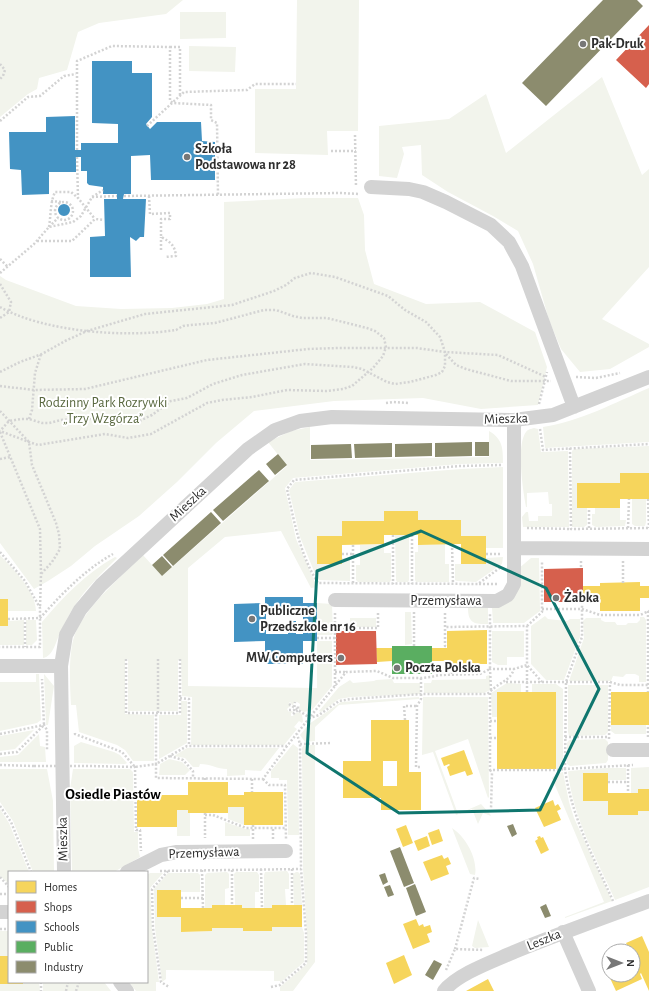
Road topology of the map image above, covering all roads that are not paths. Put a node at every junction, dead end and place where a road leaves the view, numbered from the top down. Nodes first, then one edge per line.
1 (366, 191) road end
2 (649, 377) edge
3 (574, 407) junction
4 (514, 420) junction
5 (514, 548) junction
6 (649, 549) edge
7 (335, 600) road end
8 (0, 666) edge
9 (61, 666) junction
10 (649, 743) edge
11 (611, 747) road end
12 (286, 851) road end
13 (64, 871) edge
14 (129, 871) edge
15 (649, 901) edge
16 (563, 932) junction
17 (121, 983) edge
18 (127, 991) edge
19 (444, 991) edge
20 (589, 991) edge

1 - 3 street
2 - 3 street, Mieszka
3 - 4 street, Mieszka
4 - 5 street, Przemysława
4 - 9 street, Mieszka
5 - 6 street
5 - 7 street, Przemysława
8 - 9 street
9 - 13 street, Mieszka
10 - 11 street
12 - 14 street, Przemysława
15 - 16 street, Leszka
16 - 19 street, Leszka
16 - 20 street
17 - 18 street

